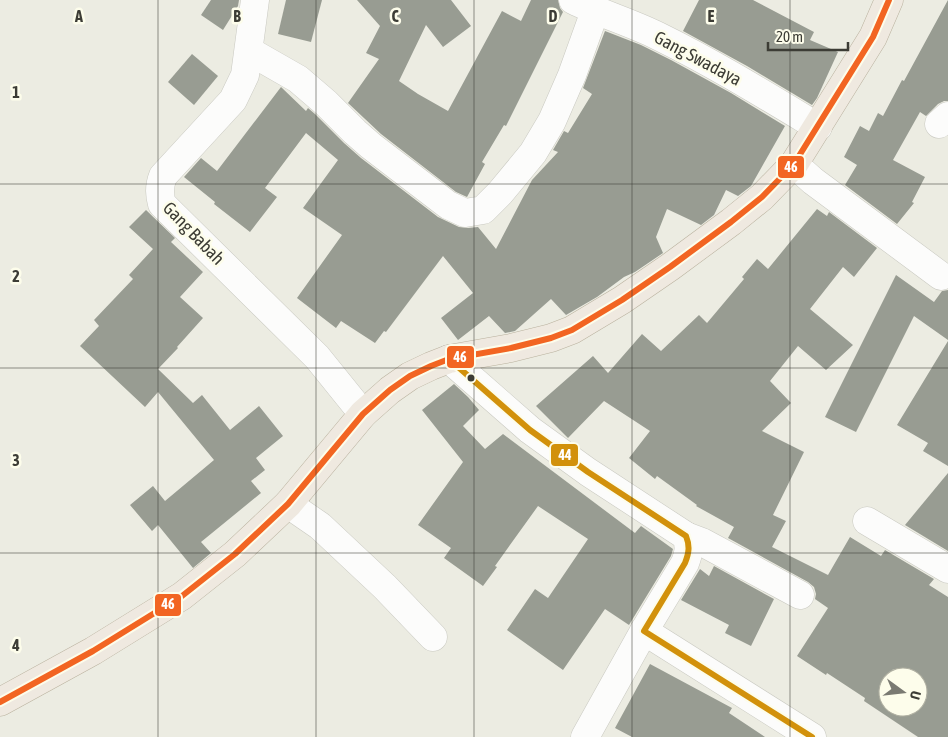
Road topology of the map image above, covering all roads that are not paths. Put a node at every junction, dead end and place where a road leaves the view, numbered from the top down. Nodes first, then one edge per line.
1 (254, 0) edge
2 (889, 0) edge
3 (584, 5) edge
4 (249, 51) junction
5 (818, 127) junction
6 (794, 164) junction
7 (941, 276) dead end
8 (449, 359) junction
9 (363, 414) junction
10 (288, 504) junction
11 (867, 521) dead end
12 (686, 536) junction
13 (948, 569) edge
14 (800, 595) dead end
15 (644, 631) junction
16 (433, 637) dead end
17 (0, 702) edge
18 (585, 737) edge
19 (812, 737) edge

1 - 4 street, Gang Babah
2 - 5 main road
3 - 4 street
3 - 5 street, Gang Swadaya
4 - 9 street, Gang Babah
5 - 6 main road
6 - 7 street
6 - 8 main road
8 - 9 main road
8 - 12 street
9 - 10 main road
10 - 16 street
10 - 17 main road
11 - 13 street
12 - 14 street
12 - 15 street
15 - 18 street
15 - 19 street

